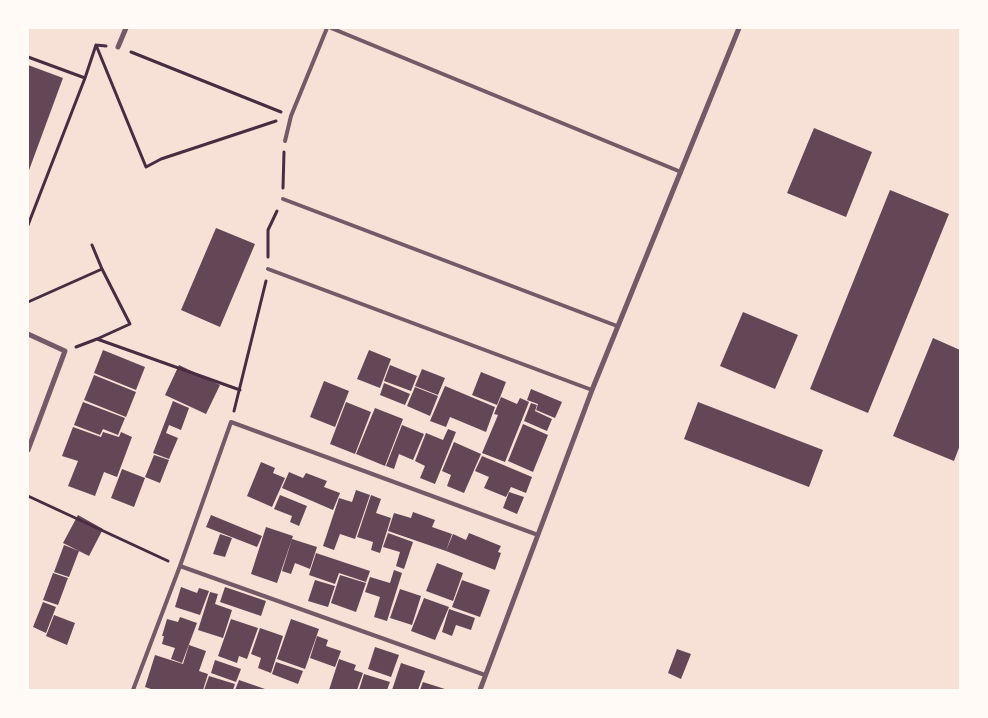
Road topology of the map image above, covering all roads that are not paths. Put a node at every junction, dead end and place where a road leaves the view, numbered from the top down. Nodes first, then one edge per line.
1 (126, 28) edge
2 (327, 28) edge
3 (331, 28) edge
4 (739, 28) edge
5 (118, 47) road end
6 (285, 141) road end
7 (681, 172) junction
8 (283, 199) road end
9 (268, 269) road end
10 (616, 326) junction
11 (28, 334) edge
12 (592, 390) junction
13 (28, 450) edge
14 (538, 535) junction
15 (180, 566) junction
16 (485, 675) junction
17 (133, 690) edge
18 (480, 690) edge

1 - 5 street
2 - 6 lane
3 - 7 lane
4 - 7 street
7 - 10 street
8 - 10 lane
9 - 12 lane
10 - 12 street
11 - 13 street
12 - 14 street
14 - 15 lane
14 - 16 street
15 - 16 lane
15 - 17 lane
16 - 18 street

